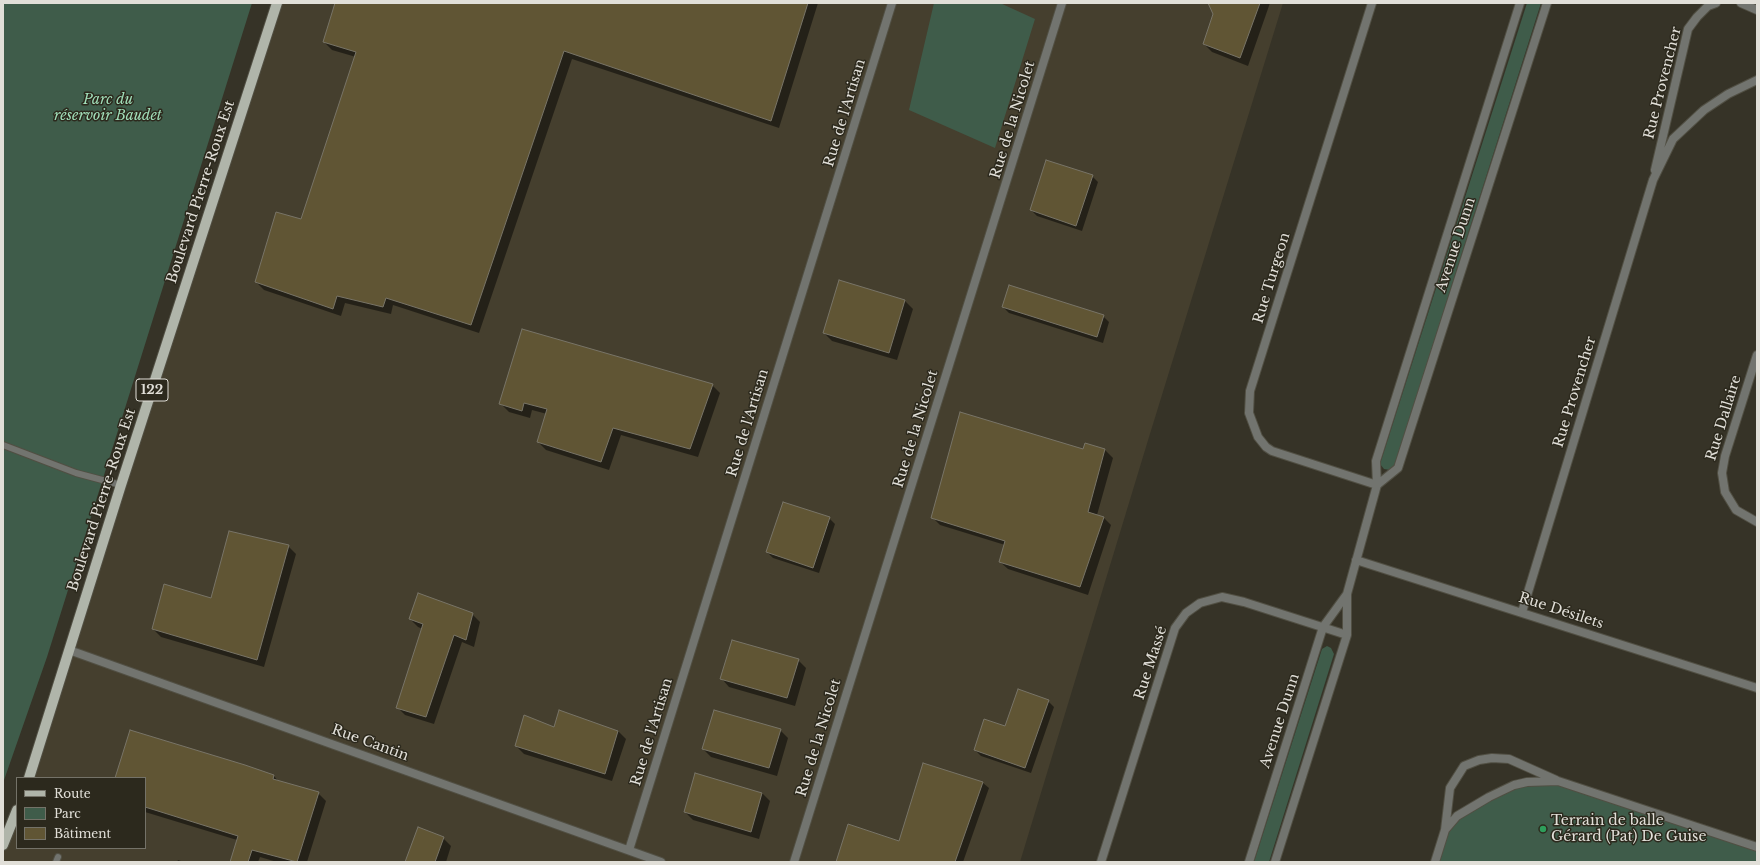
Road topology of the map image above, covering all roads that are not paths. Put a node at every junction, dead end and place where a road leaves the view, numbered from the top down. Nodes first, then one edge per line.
1 (277, 3) edge
2 (892, 3) edge
3 (1062, 3) edge
4 (1372, 3) edge
5 (1520, 3) edge
6 (1547, 3) edge
7 (1716, 3) edge
8 (1741, 3) edge
9 (1757, 10) edge
10 (1757, 80) edge
11 (1653, 180) junction
12 (1757, 355) edge
13 (3, 445) edge
14 (121, 485) junction
15 (1377, 485) junction
16 (1757, 522) edge
17 (1356, 560) junction
18 (1347, 594) junction
19 (1522, 612) junction
20 (1323, 627) junction
21 (1347, 635) junction
22 (69, 650) junction
23 (1757, 688) edge
24 (29, 777) edge
25 (1558, 781) junction
26 (16, 812) edge
27 (1445, 830) junction
28 (3, 845) edge
29 (1757, 847) edge
30 (629, 850) junction
31 (661, 862) edge
32 (794, 862) edge
33 (1101, 862) edge
34 (1249, 862) edge
35 (1275, 862) edge
36 (1435, 862) edge

1 - 14 main road, Boulevard Pierre-Roux Est / 122
2 - 30 street, Rue de l'Artisan
3 - 32 street, Rue de la Nicolet
4 - 15 street, Rue Turgeon
5 - 15 street, Avenue Dunn
6 - 15 street, Avenue Dunn
7 - 11 street, Rue Provencher
8 - 9 street
10 - 11 street, Rue Provencher
11 - 19 street, Rue Provencher
12 - 16 street, Rue Dallaire
13 - 14 lane
14 - 22 main road, Boulevard Pierre-Roux Est / 122
15 - 17 street, Avenue Dunn
17 - 18 street, Avenue Dunn
17 - 19 street, Rue Désilets
18 - 20 street, Avenue Dunn
18 - 21 street, Avenue Dunn
19 - 23 street, Rue Désilets
20 - 21 street, Rue Massé
20 - 33 street, Rue Massé
20 - 34 street, Avenue Dunn
21 - 35 street, Avenue Dunn
22 - 24 main road, Boulevard Pierre-Roux Est / 122
22 - 30 street, Rue Cantin
25 - 27 street
25 - 27 street
25 - 29 street
26 - 28 main road
27 - 36 street
30 - 31 street, Rue Cantin

